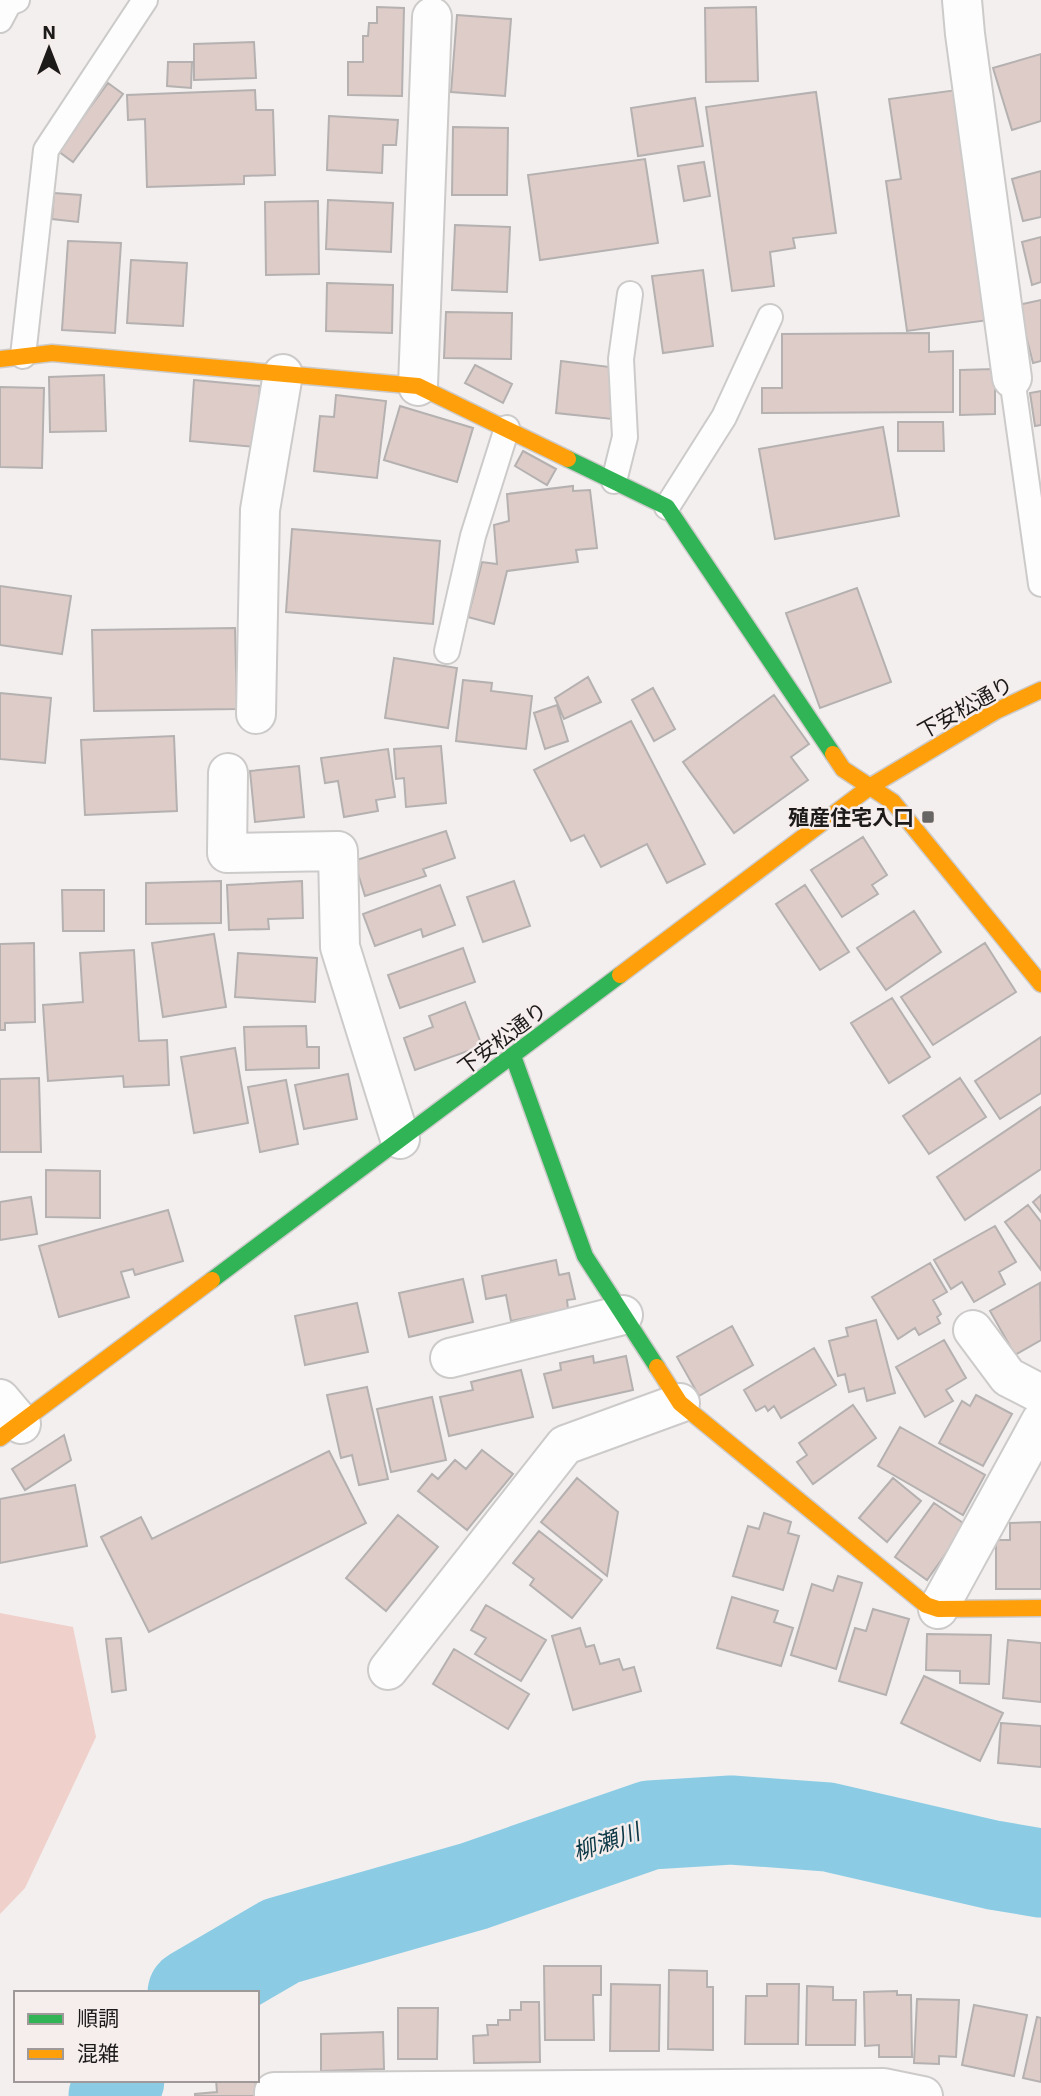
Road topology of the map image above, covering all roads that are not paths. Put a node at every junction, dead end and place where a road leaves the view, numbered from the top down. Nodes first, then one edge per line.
1 (17, 0) edge
2 (145, 0) edge
3 (962, 0) edge
4 (432, 17) dead end
5 (0, 20) edge
6 (630, 294) dead end
7 (770, 317) dead end
8 (12, 358) edge
9 (284, 373) junction
10 (1012, 379) joint
11 (418, 386) junction
12 (507, 428) junction
13 (614, 481) junction
14 (667, 507) junction
15 (1041, 584) edge
16 (447, 651) dead end
17 (1041, 690) edge
18 (256, 714) dead end
19 (228, 773) dead end
20 (871, 786) junction
21 (1041, 984) edge
22 (513, 1056) junction
23 (400, 1139) junction
24 (623, 1315) junction
25 (973, 1330) dead end
26 (450, 1358) dead end
27 (1041, 1394) edge
28 (680, 1403) junction
29 (7, 1420) edge
30 (1041, 1421) edge
31 (1041, 1608) edge
32 (938, 1609) junction
33 (388, 1670) dead end
34 (274, 2096) edge
35 (923, 2096) edge

1 - 5 lane
2 - 8 lane
3 - 10 street
4 - 11 street
6 - 13 lane
7 - 14 lane
8 - 9 street
9 - 11 street
9 - 18 street
10 - 15 lane
11 - 12 street
12 - 13 street
12 - 16 lane
13 - 14 street
14 - 20 street
17 - 20 street, 下安松通り
19 - 23 street
20 - 21 street
20 - 22 street, 下安松通り
22 - 23 street, 下安松通り
22 - 24 street
23 - 29 street, 下安松通り
24 - 26 street
24 - 28 street
25 - 27 street
28 - 32 street
28 - 33 street
30 - 32 street
31 - 32 street
34 - 35 street

